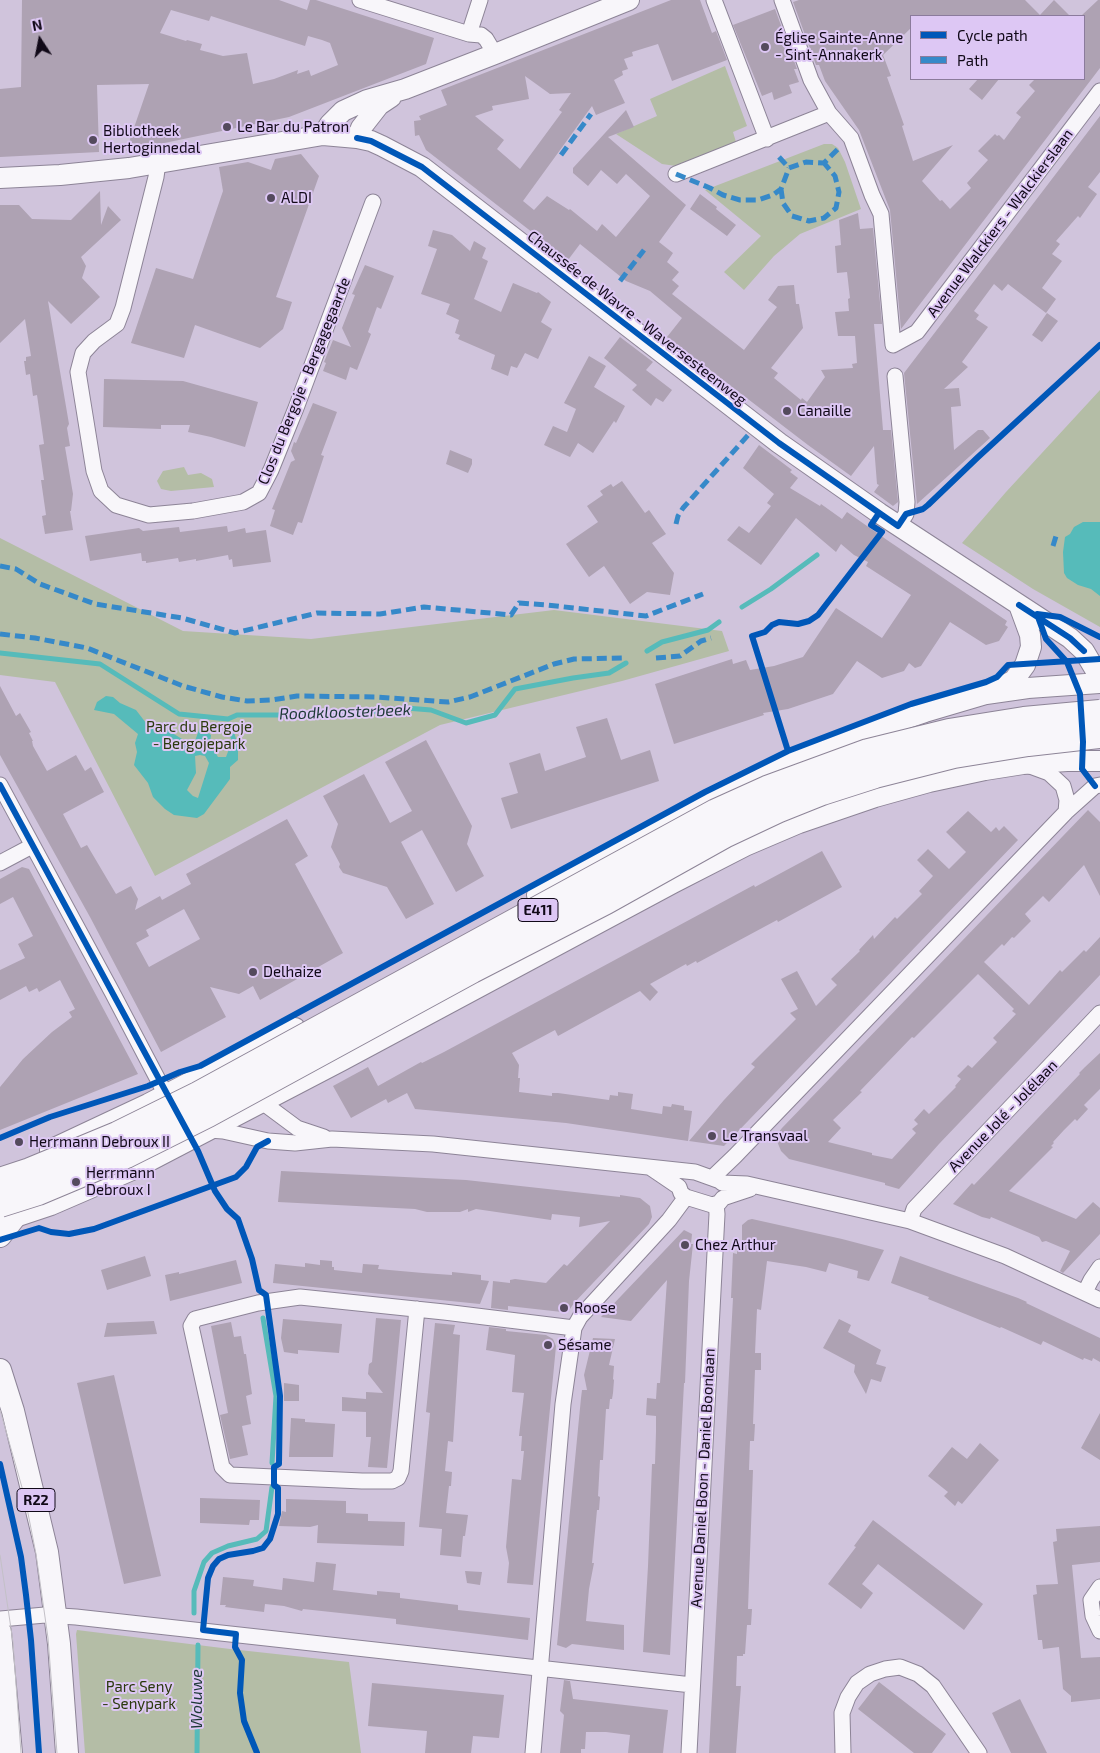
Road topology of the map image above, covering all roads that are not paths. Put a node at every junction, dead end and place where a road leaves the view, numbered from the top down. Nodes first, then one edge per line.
1 (360, 0) edge
2 (480, 0) edge
3 (629, 0) edge
4 (714, 0) edge
5 (782, 0) edge
6 (469, 34) junction
7 (495, 54) junction
8 (405, 89) junction
9 (1100, 91) edge
10 (830, 113) junction
11 (323, 135) junction
12 (357, 138) junction
13 (767, 139) junction
14 (158, 163) junction
15 (676, 174) dead end
16 (0, 178) edge
17 (373, 202) dead end
18 (895, 376) dead end
19 (898, 526) junction
20 (1019, 605) junction
21 (1100, 678) edge
22 (1100, 683) edge
23 (1028, 688) junction
24 (986, 694) junction
25 (1100, 713) edge
26 (1100, 735) edge
27 (1100, 761) edge
28 (1024, 764) junction
29 (0, 785) edge
30 (1100, 785) edge
31 (1066, 812) junction
32 (32, 846) junction
33 (0, 863) edge
34 (1100, 1013) edge
35 (211, 1072) junction
36 (166, 1095) junction
37 (262, 1102) junction
38 (209, 1130) junction
39 (332, 1140) junction
40 (651, 1168) junction
41 (0, 1169) edge
42 (692, 1172) junction
43 (0, 1181) edge
44 (718, 1191) junction
45 (682, 1192) junction
46 (5, 1215) edge
47 (910, 1221) junction
48 (0, 1236) edge
49 (1100, 1267) edge
50 (1085, 1292) junction
51 (1100, 1300) edge
52 (417, 1310) junction
53 (574, 1328) junction
54 (0, 1370) edge
55 (1100, 1587) edge
56 (56, 1615) junction
57 (0, 1619) edge
58 (1100, 1631) edge
59 (0, 1632) edge
60 (539, 1669) junction
61 (692, 1685) junction
62 (11, 1753) edge
63 (67, 1753) edge
64 (532, 1753) edge
65 (689, 1753) edge
66 (843, 1753) edge
67 (979, 1753) edge

1 - 6 street
2 - 6 street
3 - 7 main road
4 - 13 street
5 - 10 street
6 - 7 street
7 - 8 main road
8 - 11 main road
8 - 12 main road
9 - 10 street, Avenue Walckiers - Walckierslaan
10 - 13 street
11 - 12 main road, Chaussée de Wavre - Waversesteenweg
11 - 14 main road, Chaussée de Wavre - Waversesteenweg
12 - 19 main road, Chaussée de Wavre - Waversesteenweg
13 - 15 street
14 - 16 main road, Chaussée de Wavre - Waversesteenweg
14 - 17 street, Clos du Bergoje - Bergagegaarde
18 - 19 street
19 - 20 main road, Chaussée de Wavre - Waversesteenweg
20 - 21 main road, Chaussée de Wavre - Waversesteenweg
20 - 24 main road
22 - 23 main road
23 - 24 main road
23 - 28 main road
24 - 35 main road
25 - 43 highway, E411, bridge
26 - 46 highway, E411, bridge
27 - 28 main road
28 - 31 street
28 - 37 main road
29 - 32 street
30 - 31 street
31 - 44 street
32 - 33 street
32 - 36 street
34 - 47 street, Avenue Jolé - Jolélaan
35 - 36 main road
35 - 37 main road
36 - 41 main road
37 - 38 main road
37 - 39 street
38 - 39 street
38 - 46 main road
39 - 40 street
40 - 42 street
40 - 45 street
42 - 44 street
42 - 45 street
44 - 45 street
44 - 47 street
44 - 61 street, Avenue Daniel Boon - Daniel Boonlaan
45 - 53 street
46 - 48 main road
47 - 50 street
49 - 50 street
50 - 51 street
52 - 52 street
52 - 53 street
53 - 60 street
54 - 56 main road, R22
55 - 58 street
56 - 57 street
56 - 60 street
56 - 63 main road, R22
59 - 62 main road
60 - 61 street
60 - 64 street
61 - 65 street, Avenue Daniel Boon - Daniel Boonlaan
66 - 67 street

